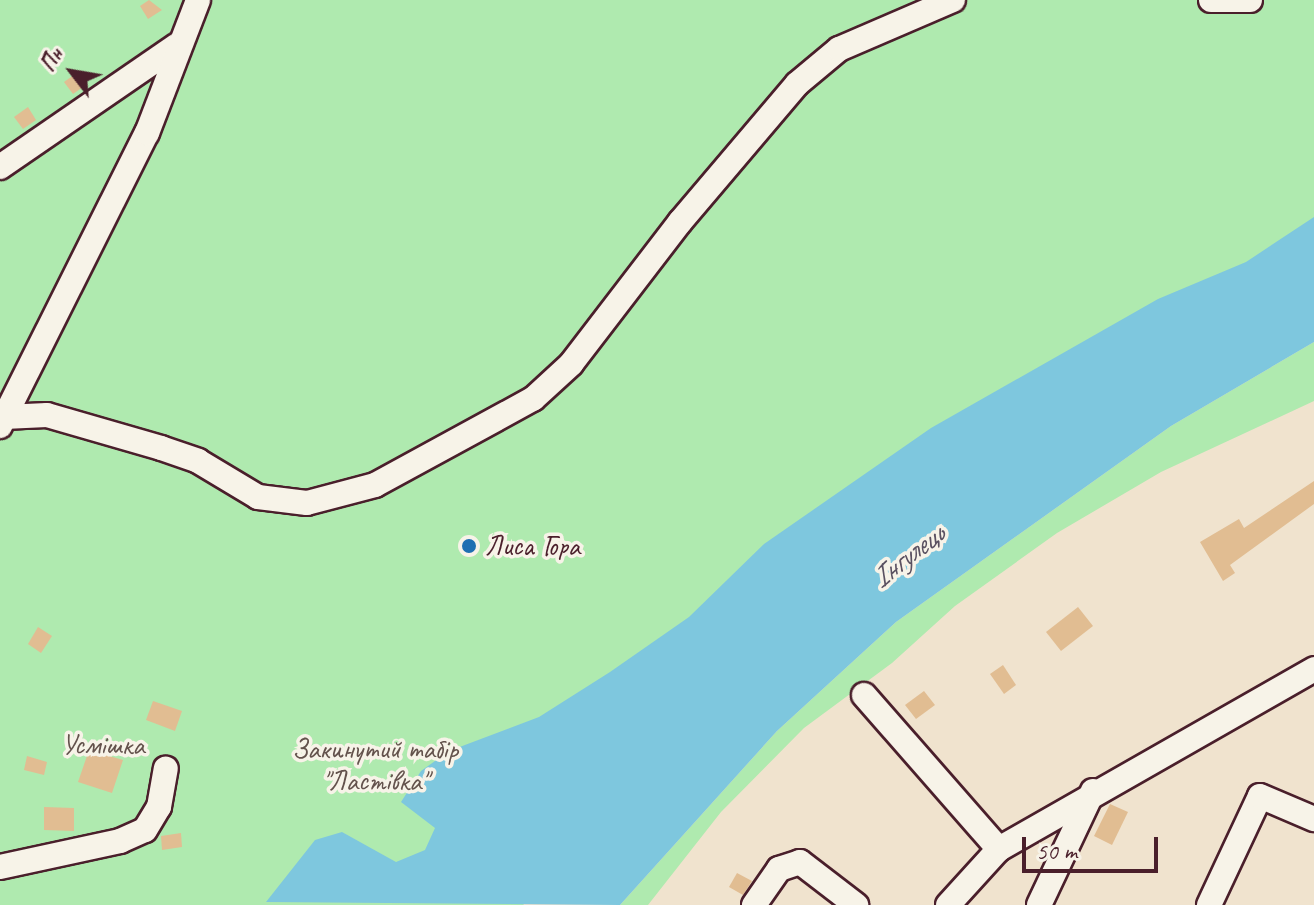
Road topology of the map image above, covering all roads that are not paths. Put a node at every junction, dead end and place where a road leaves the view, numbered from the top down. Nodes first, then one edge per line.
1 (198, 0) edge
2 (953, 0) edge
3 (1211, 0) edge
4 (1250, 0) edge
5 (176, 46) junction
6 (0, 167) edge
7 (2, 421) edge
8 (1314, 669) edge
9 (864, 695) dead end
10 (166, 769) dead end
11 (1093, 791) junction
12 (1314, 819) edge
13 (999, 849) junction
14 (0, 867) edge
15 (754, 905) edge
16 (856, 905) edge
17 (948, 905) edge
18 (1039, 905) edge
19 (1209, 905) edge

1 - 5 street
2 - 7 street
3 - 4 street
5 - 6 street
5 - 7 street
8 - 11 street
9 - 13 street
10 - 14 street
11 - 13 street
11 - 18 street
12 - 19 street
13 - 17 street
15 - 16 street

